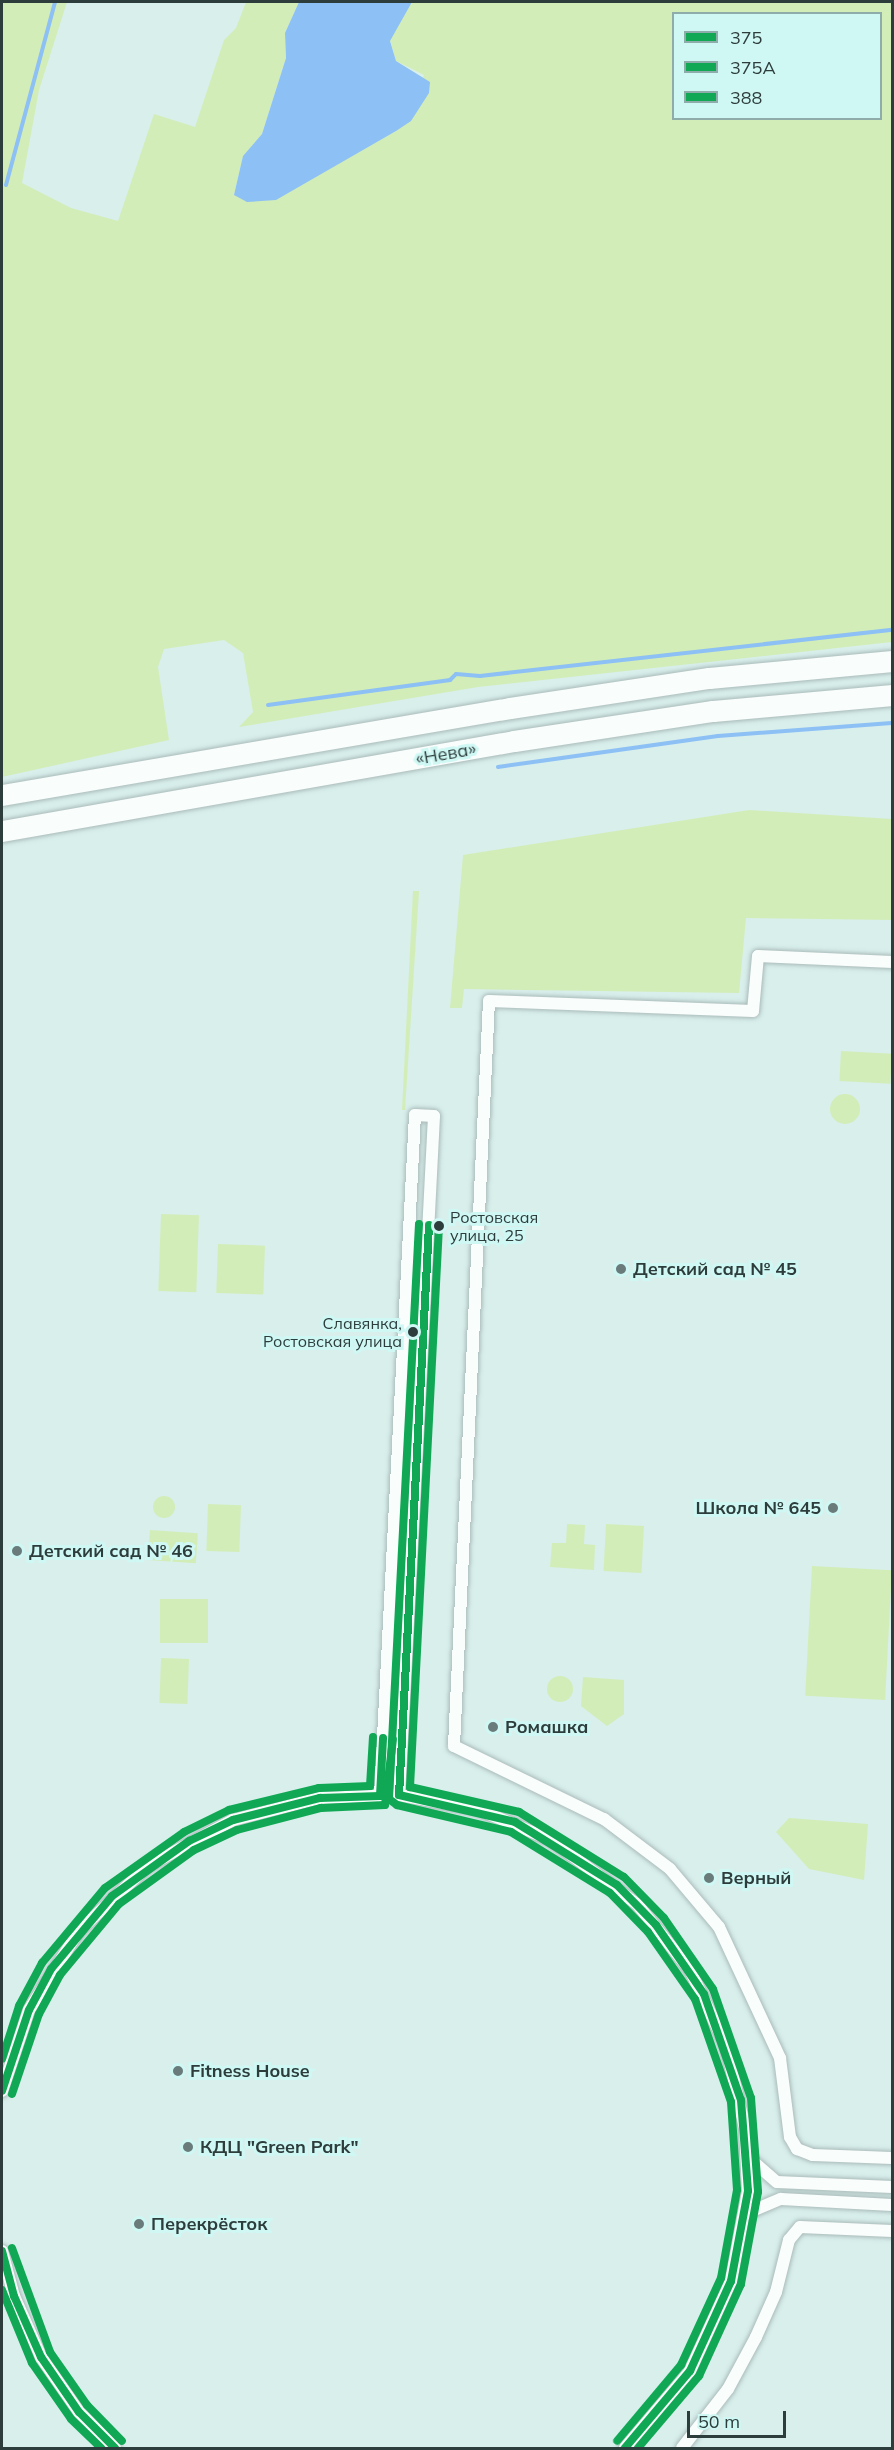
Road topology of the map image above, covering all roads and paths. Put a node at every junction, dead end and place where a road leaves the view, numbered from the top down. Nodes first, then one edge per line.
1 (892, 661) edge
2 (892, 695) edge
3 (2, 795) edge
4 (2, 831) edge
5 (892, 962) edge
6 (399, 1795) junction
7 (380, 1796) junction
8 (2, 2091) edge
9 (747, 2156) junction
10 (892, 2158) edge
11 (892, 2187) edge
12 (892, 2205) edge
13 (745, 2214) junction
14 (892, 2231) edge
15 (2, 2251) edge
16 (115, 2448) edge
17 (625, 2448) edge
18 (682, 2448) edge

1 - 3 highway, «Нева»
2 - 4 highway, «Нева»
5 - 10 street
6 - 7 street
6 - 7 street
6 - 9 street
7 - 8 street
9 - 11 street
9 - 13 street
12 - 13 street
13 - 17 street
14 - 18 street
15 - 16 street

